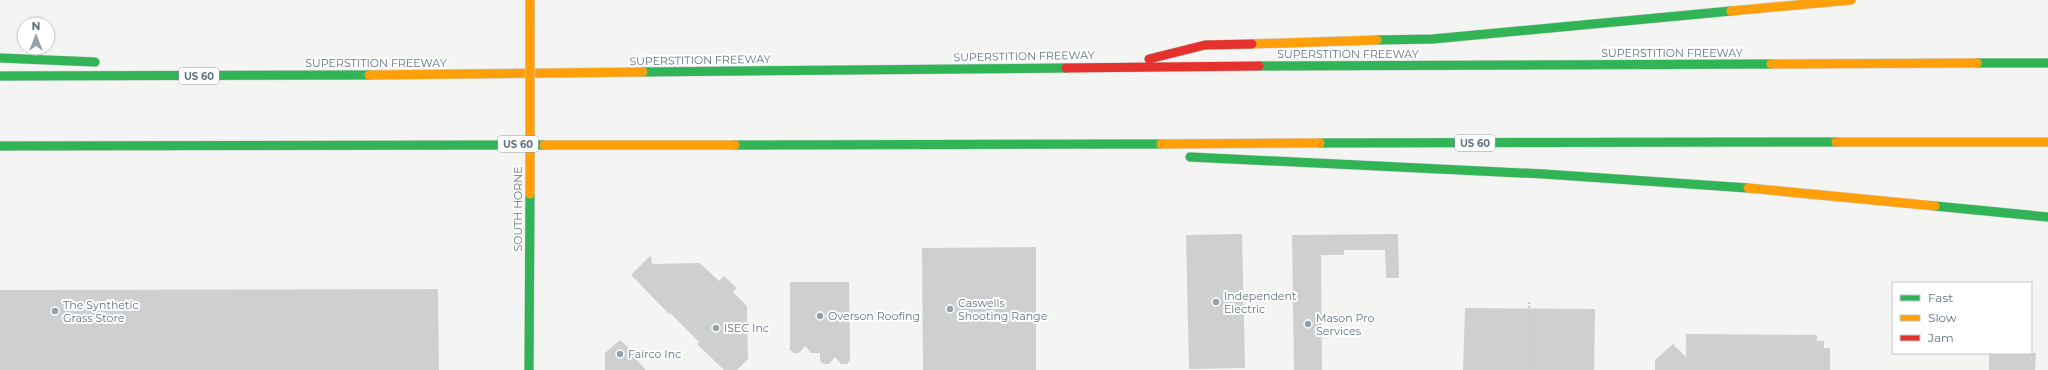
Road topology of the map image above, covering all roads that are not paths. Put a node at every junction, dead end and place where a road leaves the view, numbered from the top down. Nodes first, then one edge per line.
1 (530, 0) edge
2 (1851, 0) edge
3 (0, 58) edge
4 (103, 62) dead end
5 (2048, 63) edge
6 (183, 66) dead end
7 (1115, 67) junction
8 (398, 75) junction
9 (0, 76) edge
10 (2048, 142) edge
11 (903, 143) junction
12 (133, 145) junction
13 (0, 146) edge
14 (0, 153) edge
15 (1124, 154) dead end
16 (1180, 156) dead end
17 (2048, 217) edge
18 (530, 370) edge

1 - 18 main road, SOUTH HORNE, bridge
2 - 7 main road
3 - 4 main road
5 - 7 main road, SUPERSTITION FREEWAY / US 60
6 - 8 main road
7 - 8 main road, SUPERSTITION FREEWAY / US 60
8 - 9 main road, SUPERSTITION FREEWAY / US 60
10 - 11 main road, US 60
11 - 12 main road, US 60
11 - 15 main road
12 - 13 main road, US 60
12 - 14 main road
16 - 17 main road

